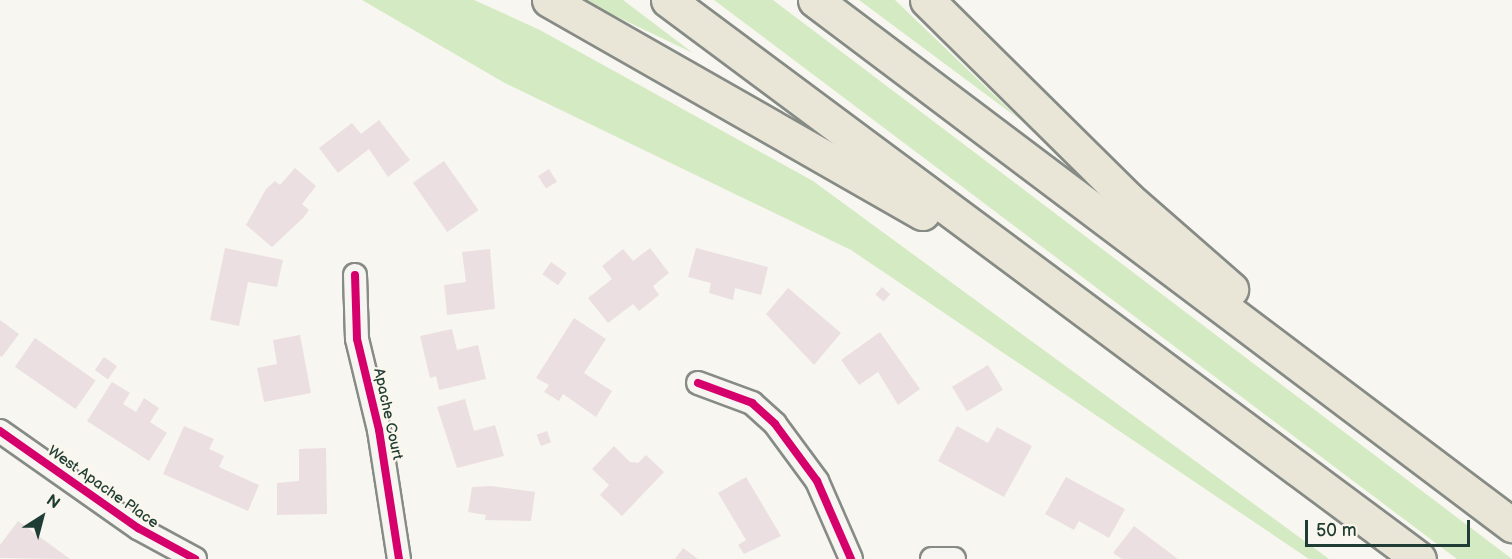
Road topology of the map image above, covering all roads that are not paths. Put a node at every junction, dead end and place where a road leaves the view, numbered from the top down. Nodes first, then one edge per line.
1 (549, 0) edge
2 (668, 0) edge
3 (814, 0) edge
4 (927, 0) edge
5 (355, 275) dead end
6 (1046, 280) junction
7 (698, 383) dead end
8 (1349, 403) junction
9 (0, 431) edge
10 (1512, 525) edge
11 (195, 559) edge
12 (399, 559) edge
13 (851, 559) edge
14 (932, 559) edge
15 (954, 559) edge
16 (1419, 559) edge

1 - 6 highway
2 - 6 highway
3 - 8 highway
4 - 8 highway
5 - 12 street, Apache Court
6 - 16 highway
7 - 13 street
8 - 10 highway
9 - 11 street, West Apache Place
14 - 15 street

